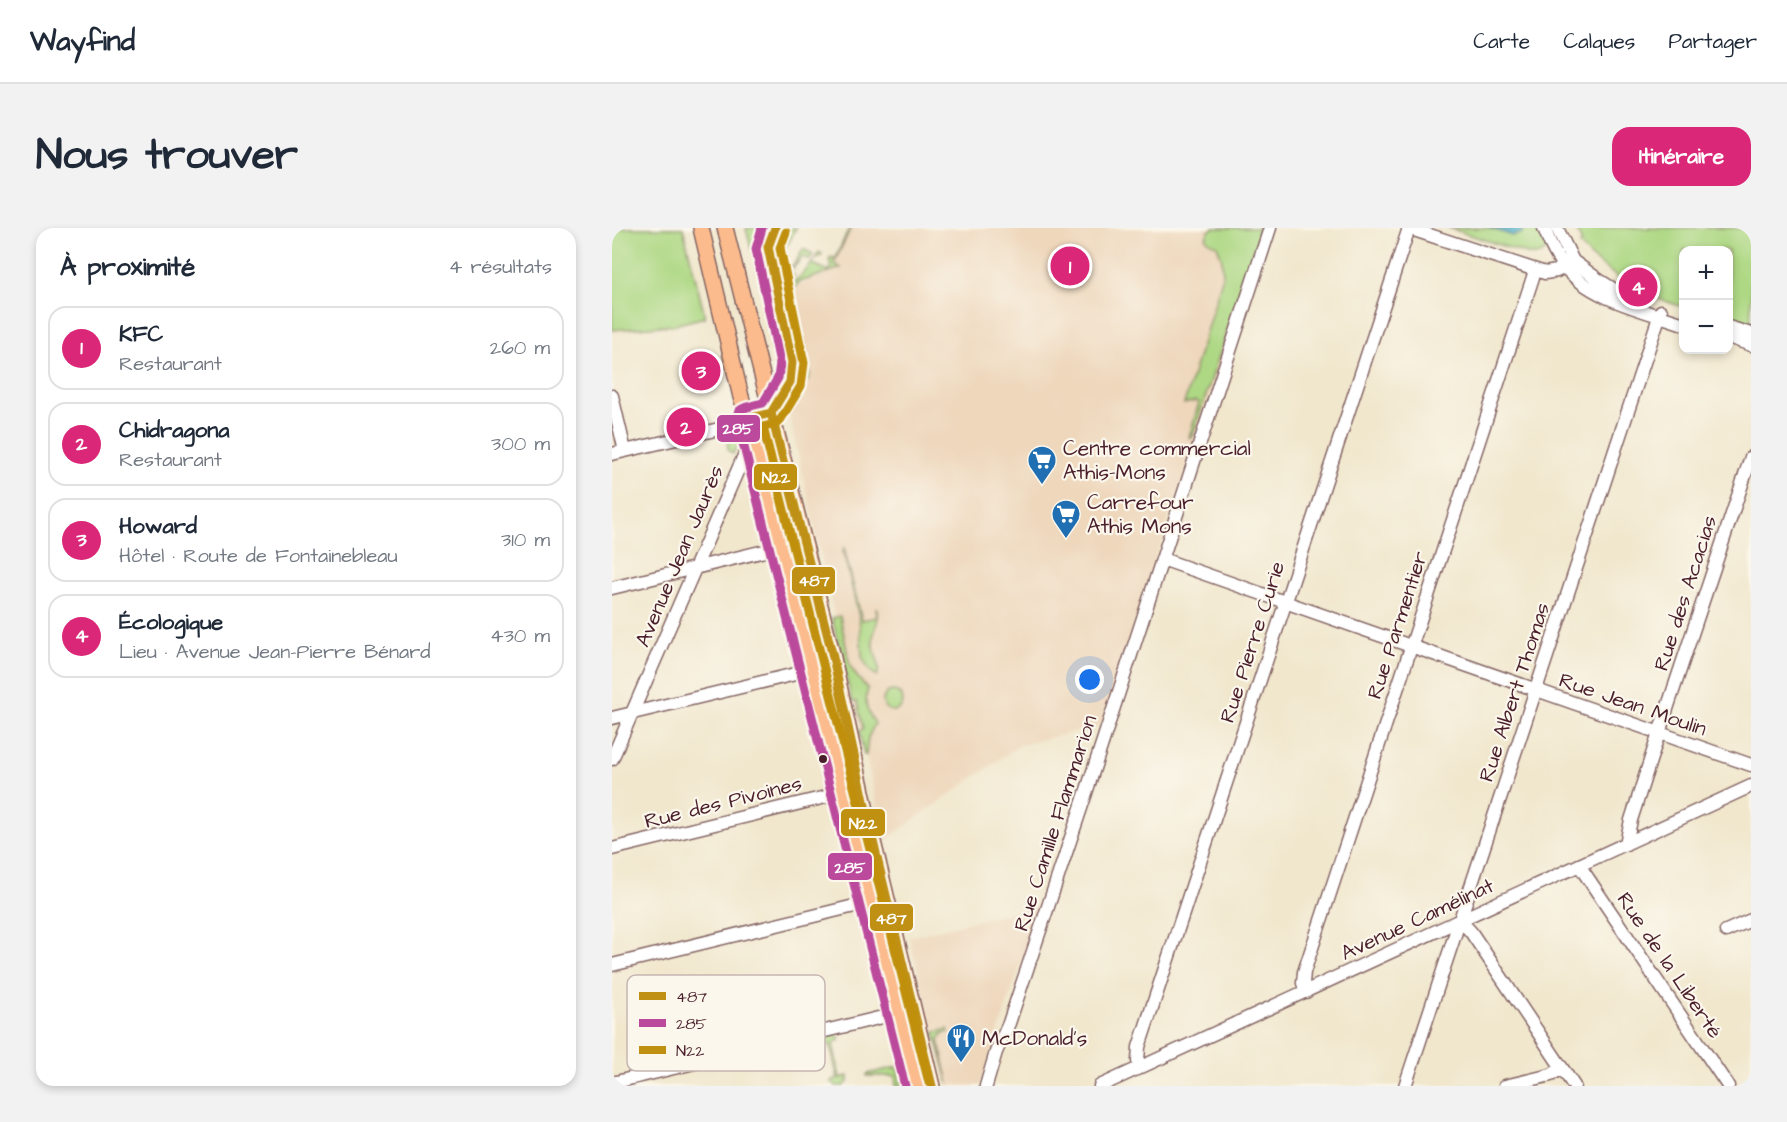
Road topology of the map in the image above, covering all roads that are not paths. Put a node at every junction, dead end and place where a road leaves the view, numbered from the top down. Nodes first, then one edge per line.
1 (701, 228) edge
2 (725, 228) edge
3 (1270, 228) edge
4 (1408, 228) edge
5 (1544, 228) edge
6 (1557, 228) edge
7 (1569, 263) junction
8 (1534, 271) junction
9 (1660, 313) junction
10 (1679, 316) edge
11 (1679, 322) edge
12 (1733, 329) edge
13 (1751, 334) edge
14 (1733, 339) edge
15 (1751, 345) edge
16 (612, 396) edge
17 (771, 413) junction
18 (747, 419) junction
19 (776, 430) junction
20 (753, 435) junction
21 (626, 451) junction
22 (612, 454) edge
23 (1751, 457) edge
24 (782, 547) junction
25 (1162, 559) junction
26 (696, 568) junction
27 (612, 588) edge
28 (1286, 602) junction
29 (1411, 647) junction
30 (812, 670) junction
31 (1535, 690) junction
32 (632, 713) junction
33 (612, 718) edge
34 (1659, 733) junction
35 (612, 759) edge
36 (1751, 765) edge
37 (1751, 786) edge
38 (842, 793) junction
39 (1626, 844) junction
40 (612, 849) edge
41 (1579, 865) junction
42 (871, 902) junction
43 (1460, 920) junction
44 (1751, 920) edge
45 (1726, 931) dead end
46 (612, 965) edge
47 (1306, 992) junction
48 (899, 1014) junction
49 (825, 1032) edge
50 (1141, 1067) junction
51 (1562, 1068) junction
52 (662, 1071) edge
53 (612, 1083) edge
54 (915, 1083) edge
55 (932, 1086) edge
56 (986, 1086) edge
57 (1100, 1086) edge
58 (1405, 1086) edge
59 (1505, 1086) edge
60 (1574, 1086) edge
61 (1728, 1086) edge

1 - 18 main road
2 - 17 main road
3 - 25 street, Rue Camille Flammarion
4 - 8 street
4 - 28 street, Rue Pierre Curie
5 - 7 street
6 - 7 street
7 - 8 street
7 - 9 street
8 - 29 street, Rue Parmentier
9 - 10 street
9 - 11 street
9 - 31 street, Rue Albert Thomas
12 - 13 street
14 - 15 street
16 - 21 street
17 - 18 street
17 - 19 main road
18 - 20 main road
18 - 21 street
19 - 20 street
19 - 55 main road
20 - 24 main road
20 - 26 street, Avenue Jean Jaurès
21 - 22 street
23 - 34 street, Rue des Acacias
24 - 26 street
24 - 30 main road
25 - 28 street, Rue Jean Moulin
25 - 56 street, Rue Camille Flammarion
26 - 27 street
26 - 32 street, Avenue Jean Jaurès
28 - 29 street, Rue Jean Moulin
28 - 50 street, Rue Pierre Curie
29 - 31 street, Rue Jean Moulin
29 - 47 street, Rue Parmentier
30 - 32 street
30 - 38 main road
31 - 34 street, Rue Jean Moulin
31 - 43 street, Rue Albert Thomas
32 - 33 street
32 - 35 street, Avenue Jean Jaurès
34 - 36 street, Rue Jean Moulin
34 - 39 street, Rue des Acacias
37 - 39 street, Avenue Camélinat
38 - 40 street, Rue des Pivoines
38 - 42 main road
39 - 41 street, Avenue Camélinat
41 - 43 street, Avenue Camélinat
41 - 61 street, Rue de la Liberté
42 - 46 street
42 - 48 main road
43 - 47 street, Avenue Camélinat
43 - 51 street
43 - 58 street, Rue Albert Thomas
44 - 45 street
47 - 50 street, Avenue Camélinat
48 - 49 street
48 - 54 main road
50 - 57 street, Avenue Camélinat
51 - 59 street
51 - 60 street
52 - 53 street

